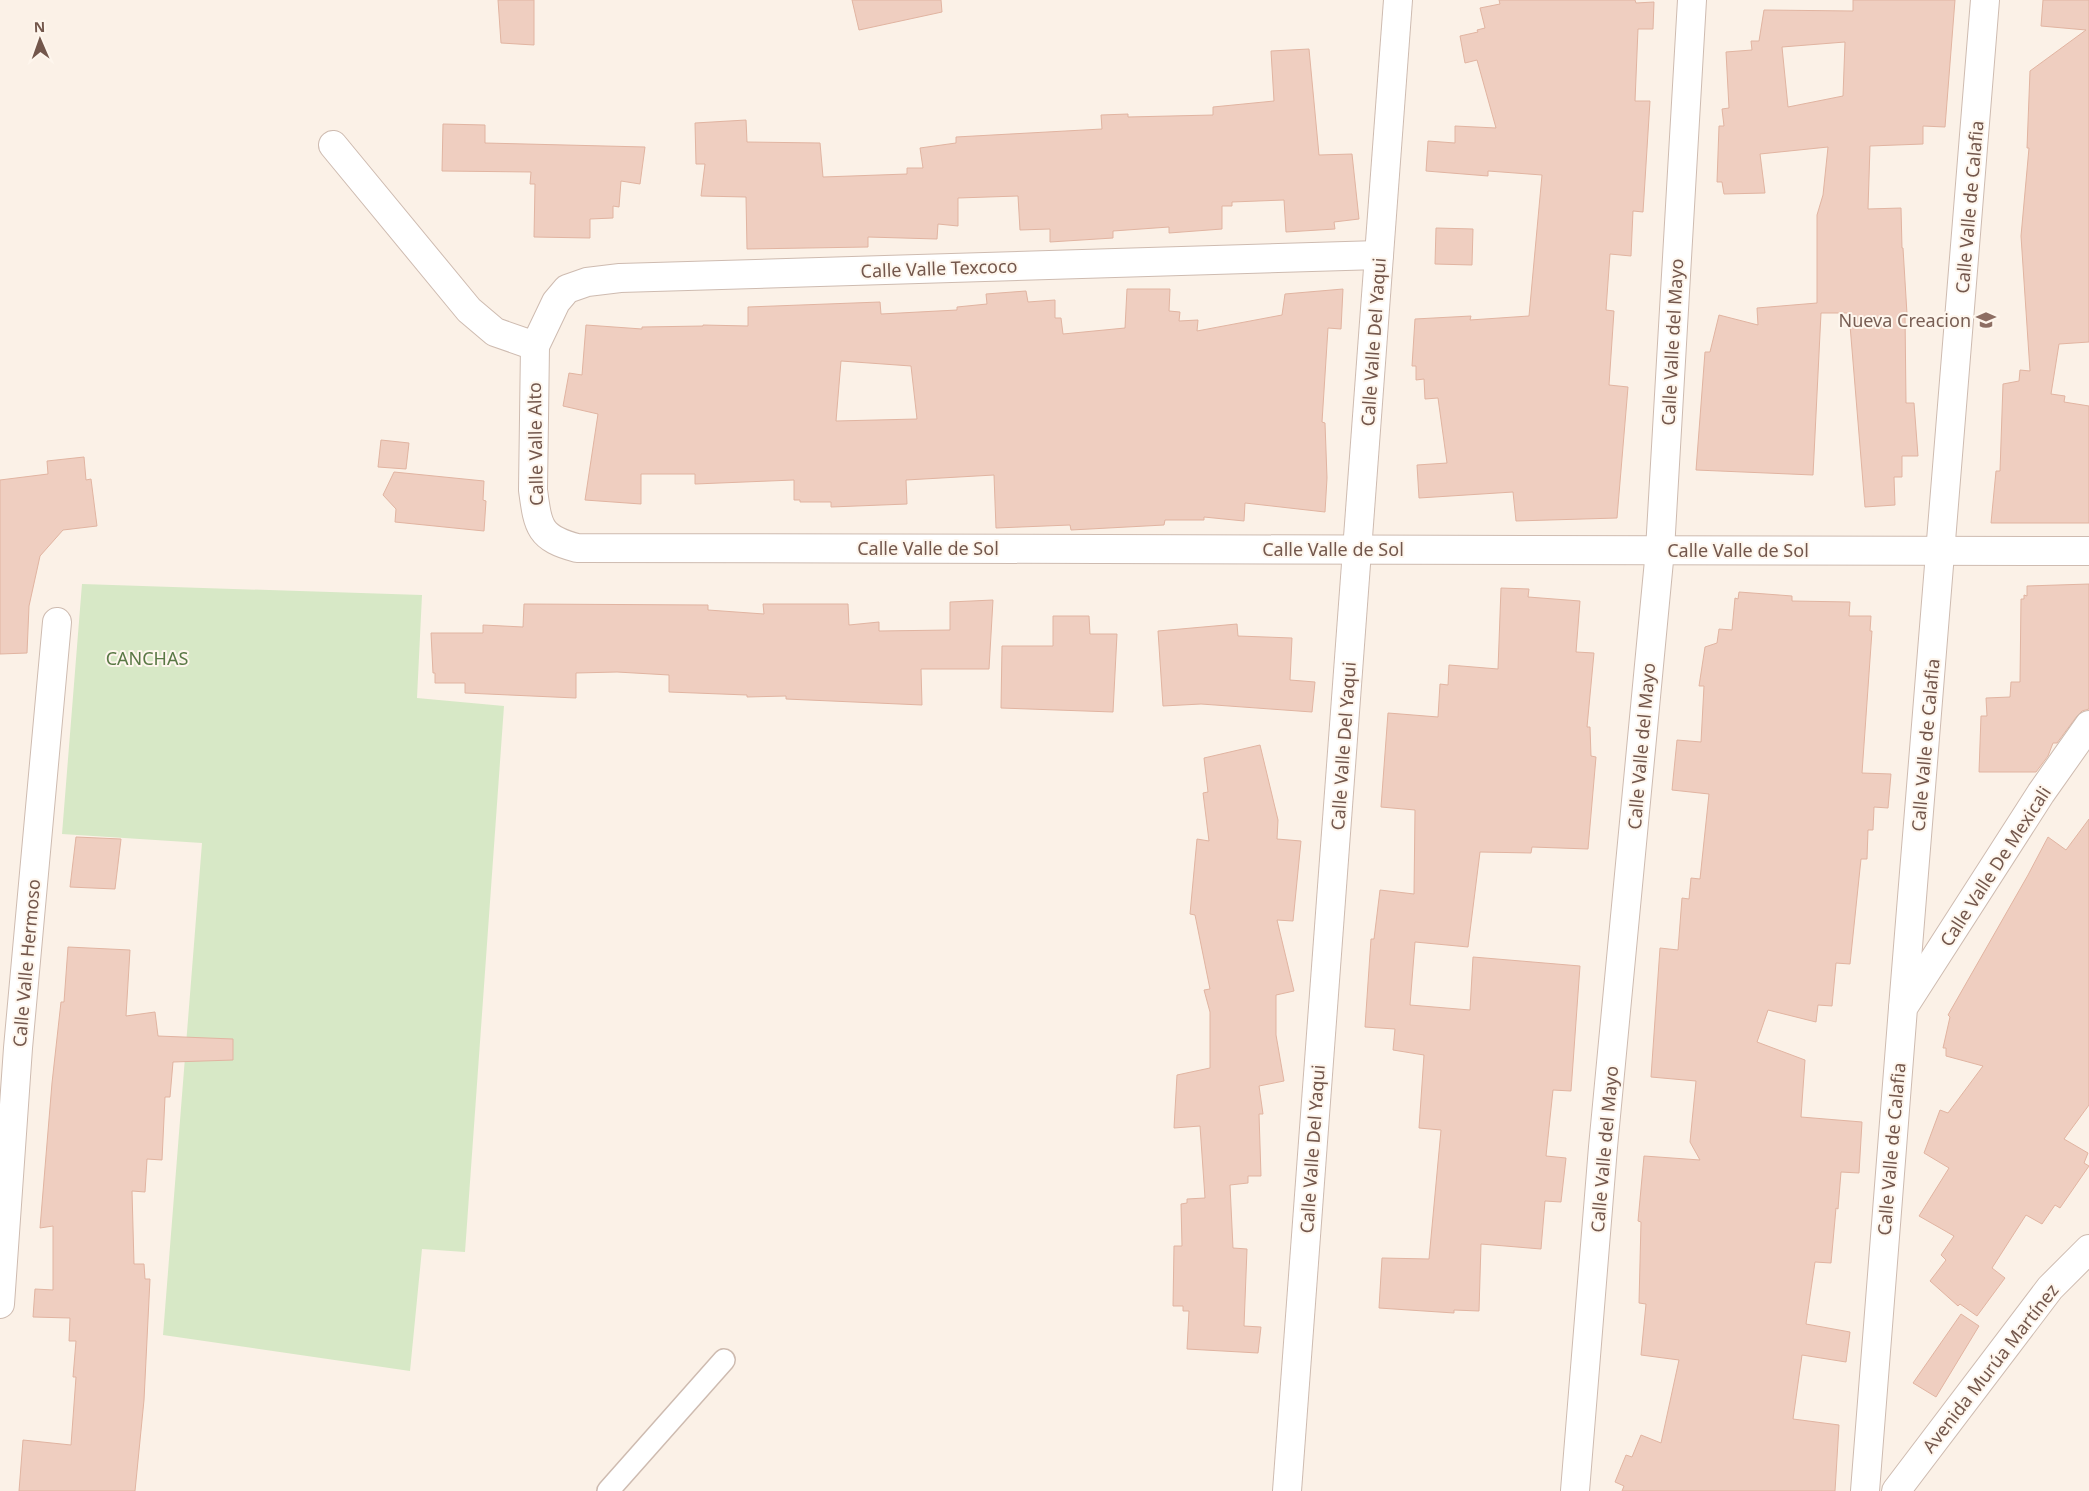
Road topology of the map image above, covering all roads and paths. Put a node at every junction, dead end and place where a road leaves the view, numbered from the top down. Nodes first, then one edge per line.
1 (1398, 0) edge
2 (1692, 0) edge
3 (1985, 0) edge
4 (333, 145) dead end
5 (1378, 255) junction
6 (535, 346) junction
7 (577, 548) joint
8 (1359, 549) junction
9 (1660, 550) junction
10 (1941, 550) junction
11 (2089, 551) edge
12 (57, 622) dead end
13 (2089, 724) edge
14 (1903, 1008) junction
15 (9, 1049) edge
16 (2089, 1249) edge
17 (0, 1304) edge
18 (724, 1360) dead end
19 (608, 1491) edge
20 (1287, 1491) edge
21 (1575, 1491) edge
22 (1865, 1491) edge
23 (1896, 1491) edge

1 - 5 street, Calle Valle Del Yaqui
2 - 9 street, Calle Valle del Mayo
3 - 10 street, Calle Valle de Calafia
4 - 6 street
5 - 6 street, Calle Valle Texcoco
5 - 8 street, Calle Valle Del Yaqui
6 - 7 street, Calle Valle Alto
7 - 8 street, Calle Valle de Sol
8 - 9 street, Calle Valle de Sol
8 - 20 street, Calle Valle Del Yaqui
9 - 10 street, Calle Valle de Sol
9 - 21 street, Calle Valle del Mayo
10 - 11 street, Calle Valle de Sol
10 - 14 street, Calle Valle de Calafia
12 - 15 street, Calle Valle Hermoso
13 - 14 street, Calle Valle De Mexicali
14 - 22 street, Calle Valle de Calafia
15 - 17 street, Calle Valle Hermoso
16 - 23 street, Avenida Murúa Martínez
18 - 19 lane

